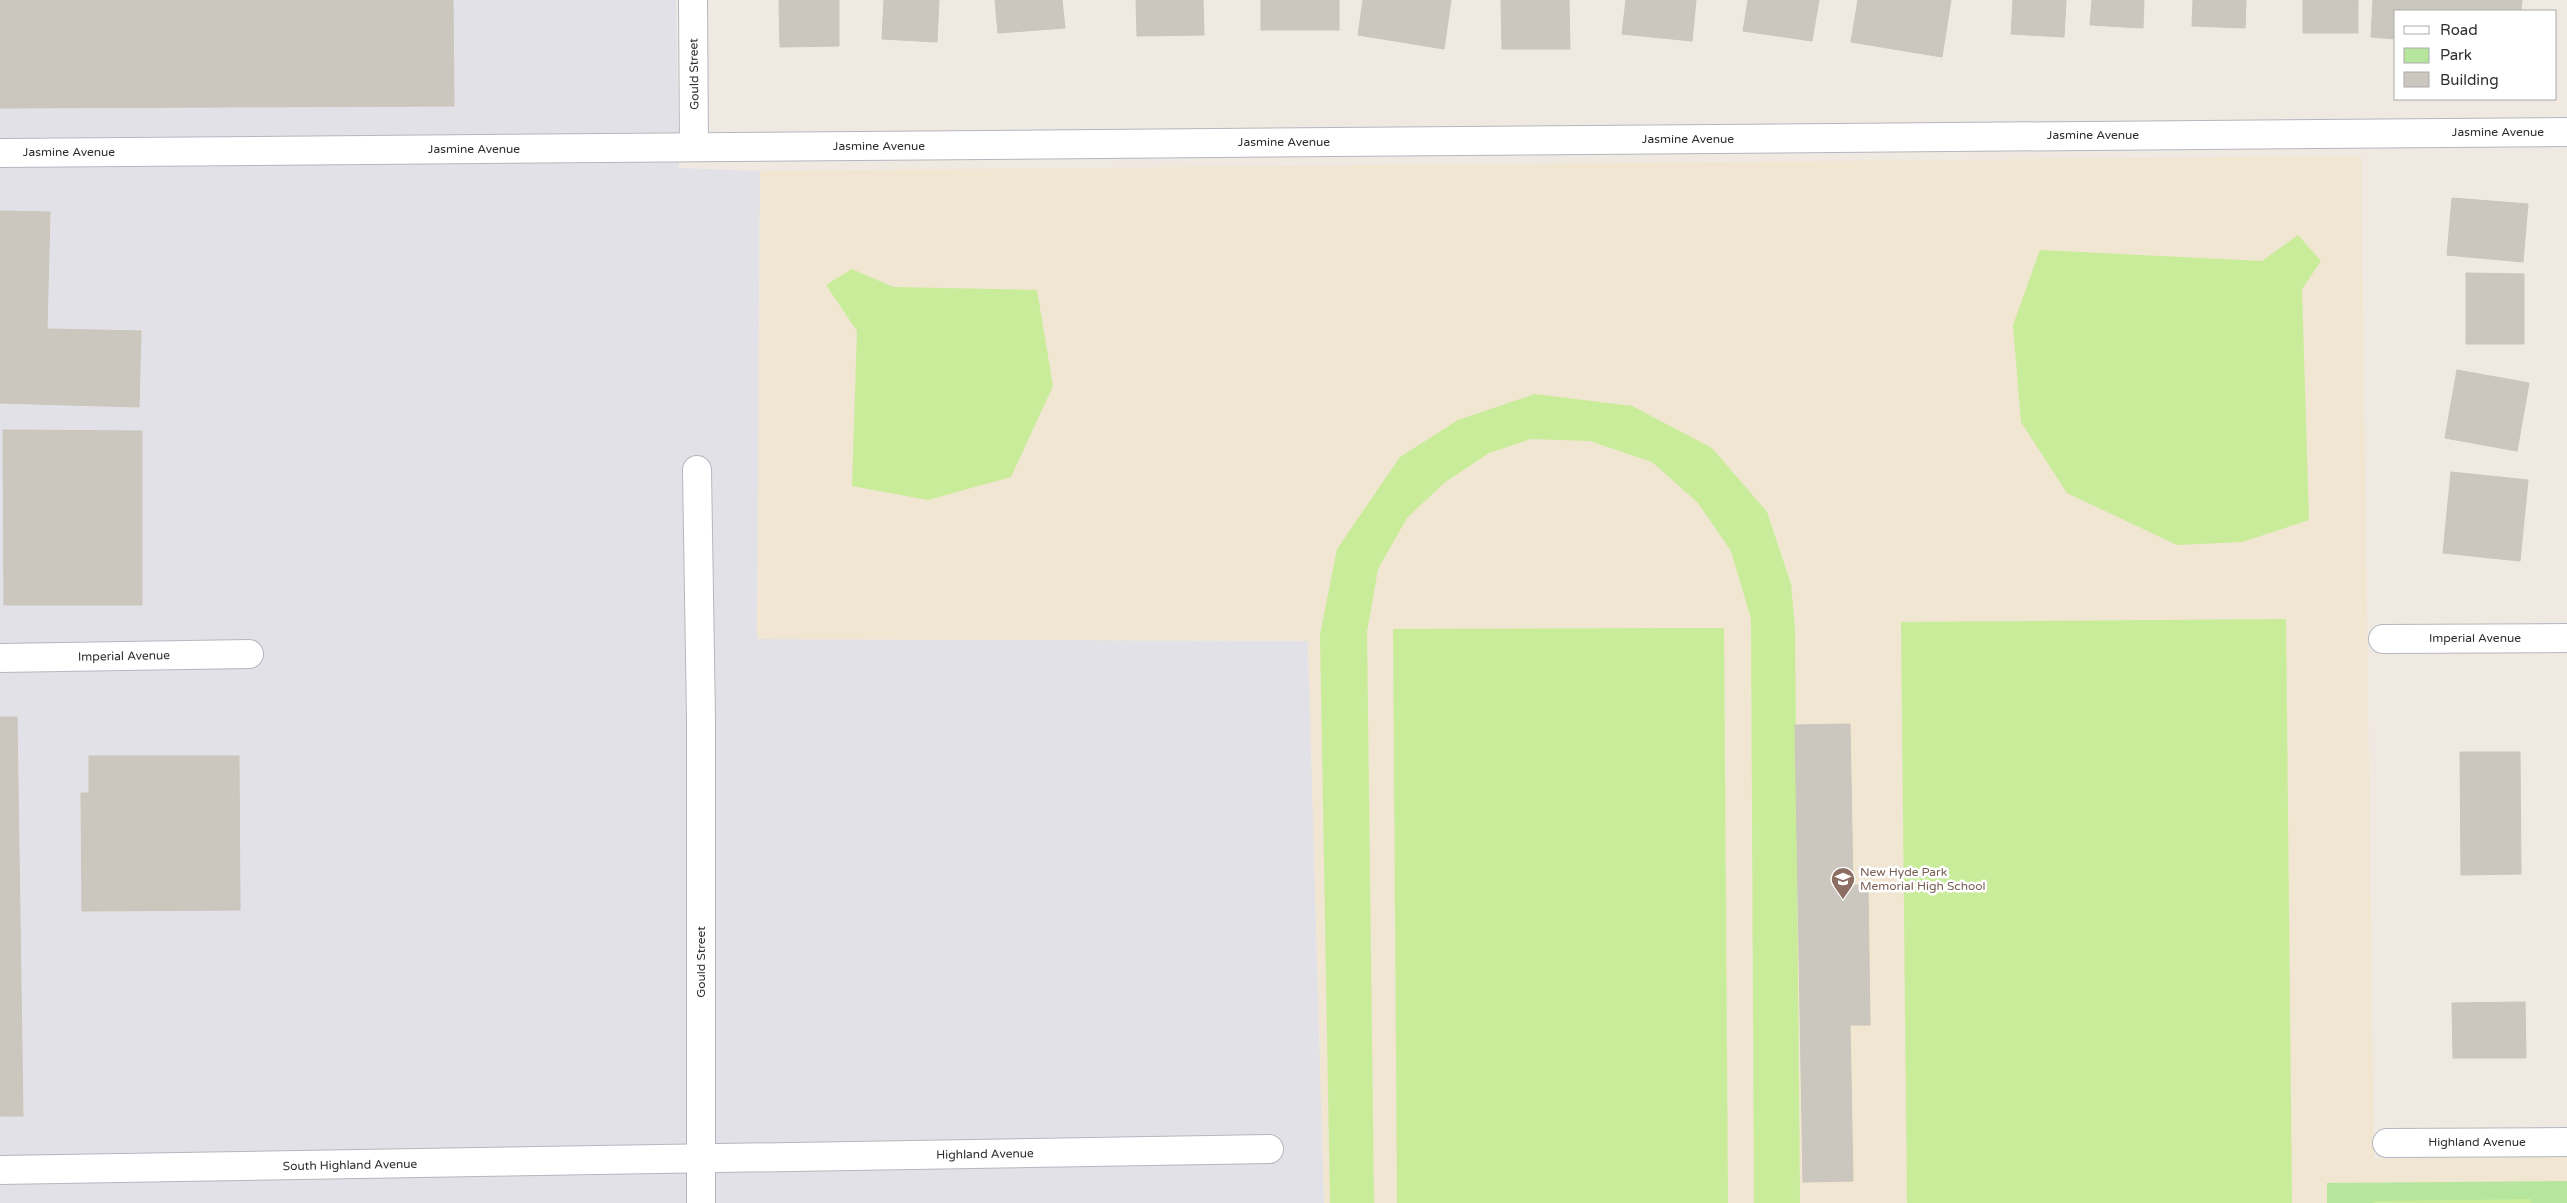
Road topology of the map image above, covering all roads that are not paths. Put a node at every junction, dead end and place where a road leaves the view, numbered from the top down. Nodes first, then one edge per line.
1 (693, 0) edge
2 (2567, 132) edge
3 (694, 147) junction
4 (0, 152) edge
5 (697, 470) dead end
6 (2567, 638) edge
7 (2383, 639) dead end
8 (249, 654) dead end
9 (0, 658) edge
10 (2567, 1142) edge
11 (2387, 1143) dead end
12 (1269, 1149) dead end
13 (701, 1160) junction
14 (0, 1170) edge
15 (701, 1203) edge

1 - 3 street, Gould Street
2 - 3 street, Jasmine Avenue
3 - 4 street, Jasmine Avenue
5 - 13 street, Gould Street
6 - 7 street, Imperial Avenue
8 - 9 street, Imperial Avenue
10 - 11 street, Highland Avenue
12 - 13 street, Highland Avenue
13 - 14 street, South Highland Avenue
13 - 15 street, Gould Street

